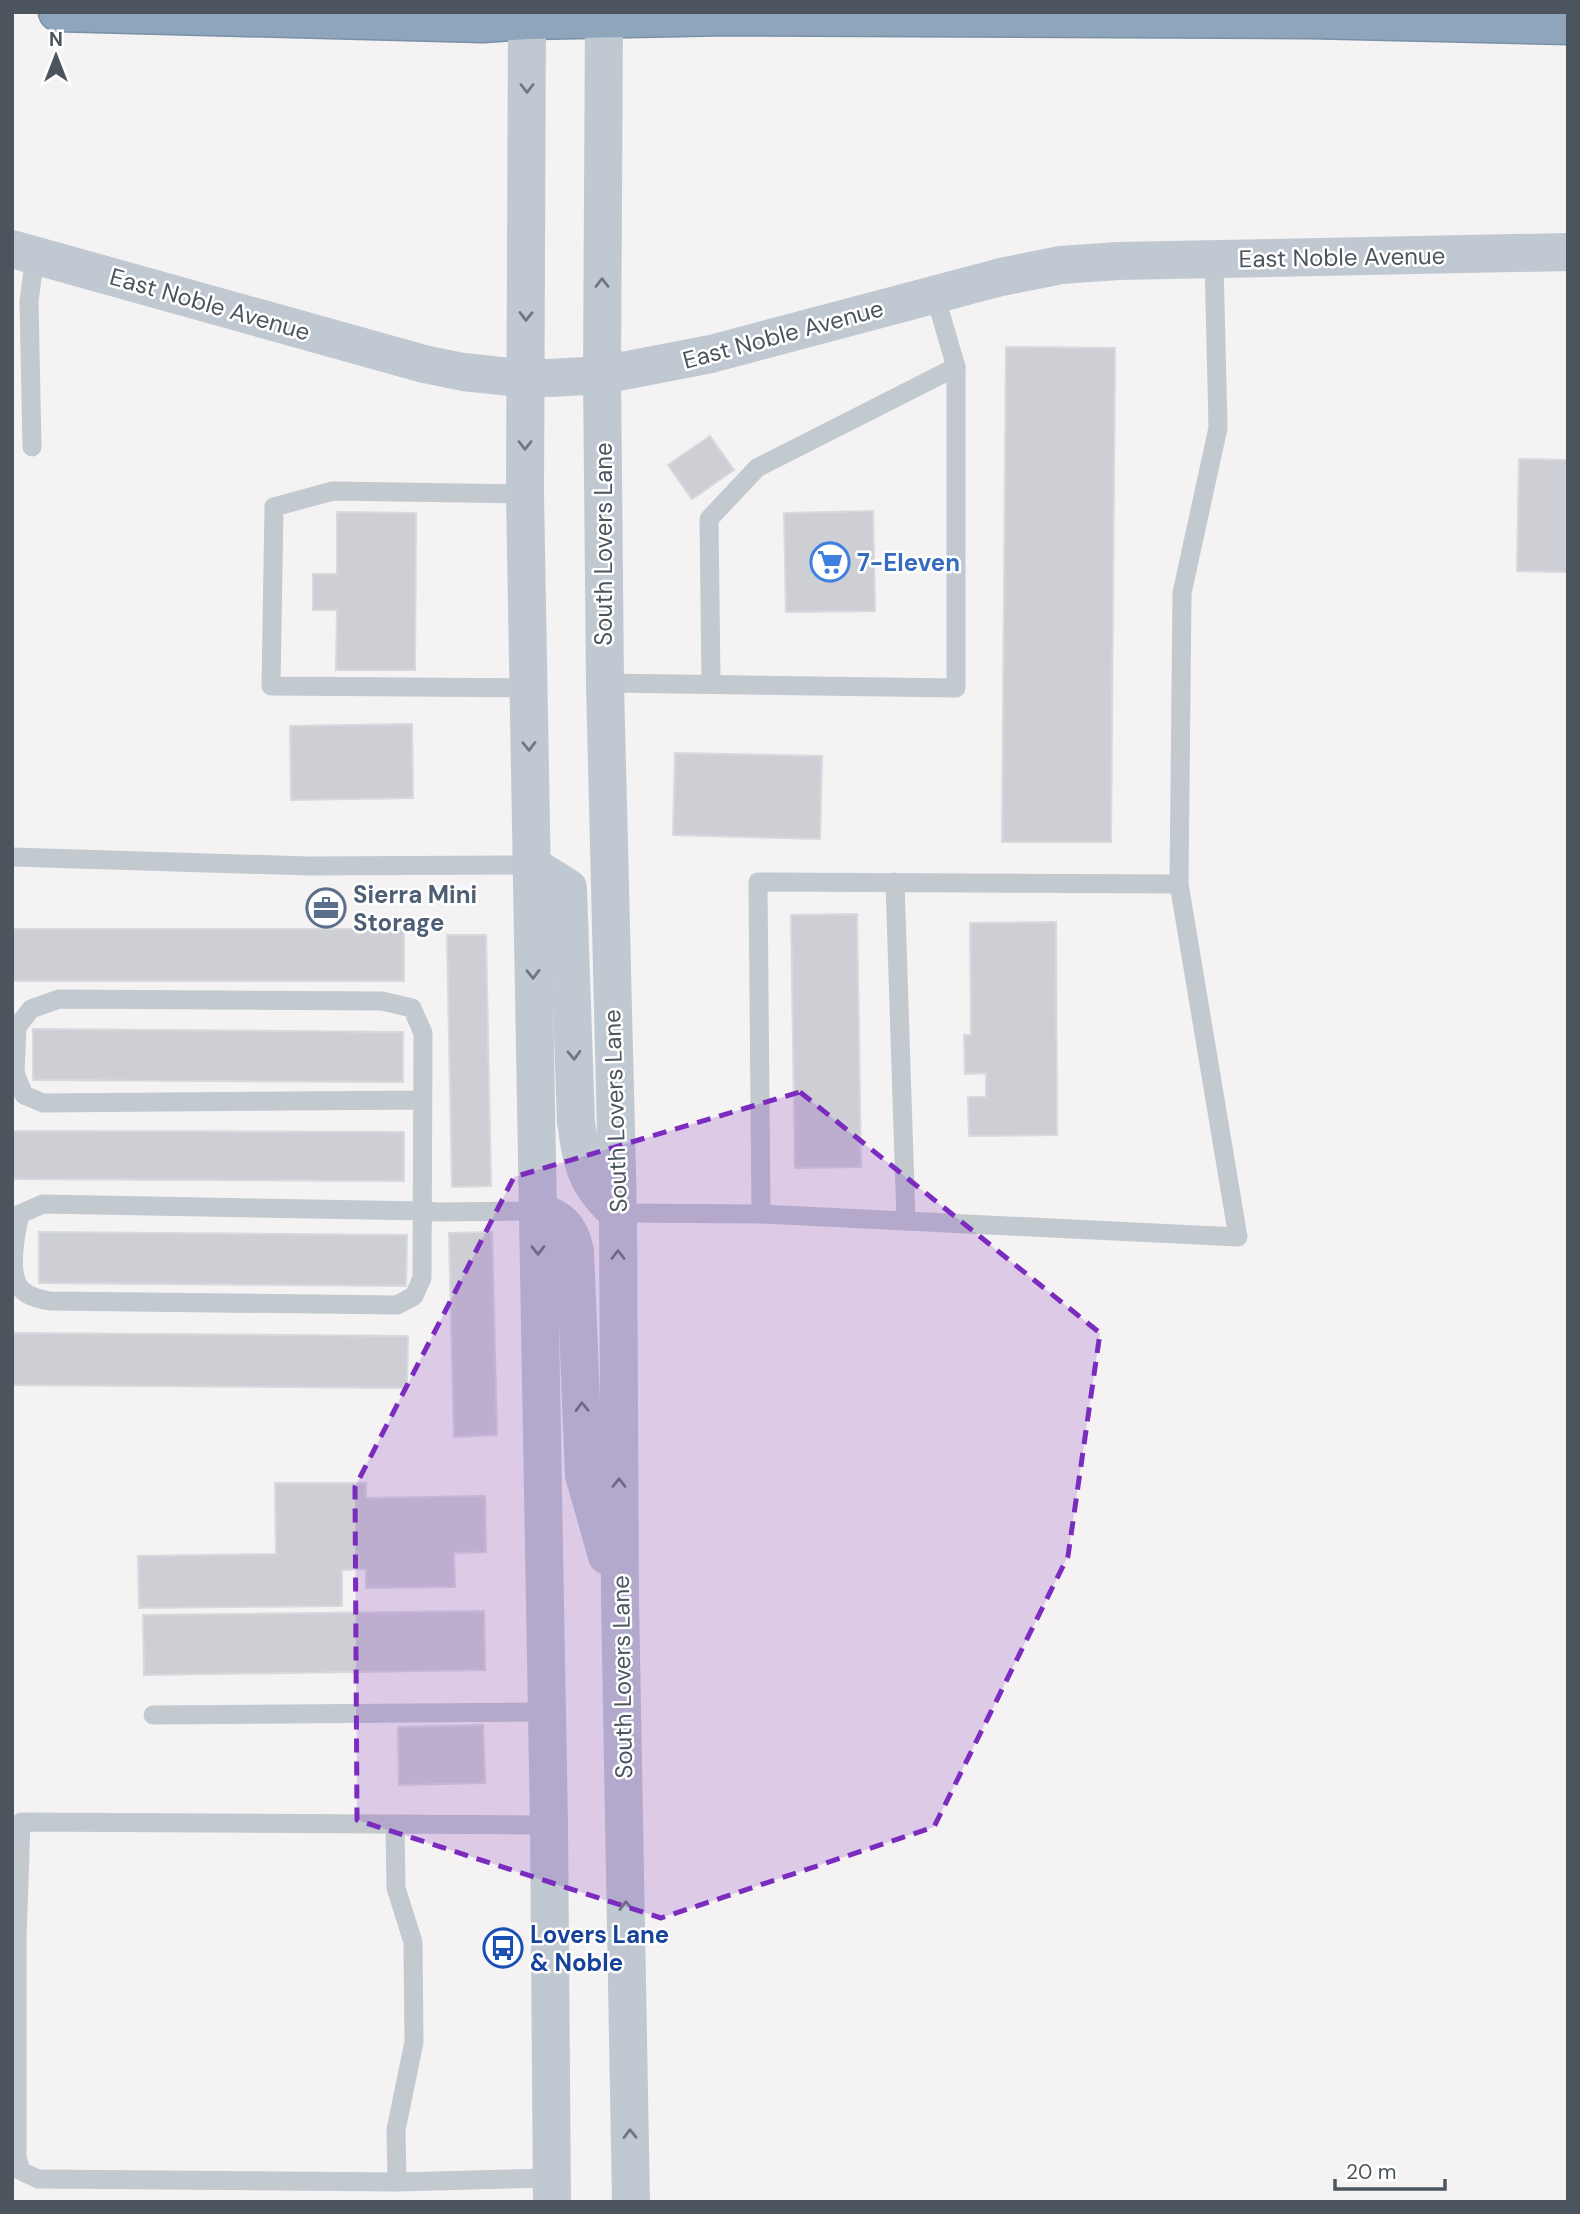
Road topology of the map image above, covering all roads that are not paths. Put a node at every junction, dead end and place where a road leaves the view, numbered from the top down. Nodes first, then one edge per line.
1 (58, 12) edge
2 (604, 19) junction
3 (527, 20) junction
4 (1568, 25) edge
5 (1568, 252) edge
6 (24, 253) edge
7 (1214, 260) junction
8 (935, 295) junction
9 (956, 367) junction
10 (602, 375) junction
11 (525, 377) junction
12 (32, 447) dead end
13 (525, 494) junction
14 (605, 683) junction
15 (711, 683) junction
16 (528, 688) junction
17 (12, 857) edge
18 (531, 865) junction
19 (895, 882) junction
20 (1179, 884) junction
21 (423, 1100) junction
22 (424, 1211) junction
23 (537, 1211) junction
24 (618, 1213) junction
25 (761, 1214) junction
26 (906, 1221) junction
27 (620, 1601) junction
28 (547, 1712) junction
29 (153, 1715) dead end
30 (17, 1822) edge
31 (395, 1825) junction
32 (549, 1825) junction
33 (397, 2182) junction
34 (552, 2190) edge
35 (631, 2202) edge

1 - 3 highway
2 - 3 highway
2 - 4 highway
10 -> 2 main road, South Lovers Lane
3 -> 11 main road
5 - 7 main road, East Noble Avenue
6 - 11 main road, East Noble Avenue
6 - 12 lane
7 - 8 main road, East Noble Avenue
7 - 20 lane
8 - 9 lane
8 - 10 main road, East Noble Avenue
9 - 15 lane
9 - 15 lane
10 - 11 main road, East Noble Avenue
10 - 14 main road, South Lovers Lane
11 -> 13 main road
13 - 16 main road
13 - 16 lane
14 - 15 lane
14 - 24 main road, South Lovers Lane
16 -> 18 main road
17 - 18 lane
18 -> 23 main road
18 -> 24 main road
19 - 20 lane
19 - 25 lane
19 - 26 lane
20 - 26 lane
21 - 21 lane
21 - 22 lane
22 - 22 lane
22 - 23 lane
27 -> 23 main road
23 -> 28 main road
24 - 25 lane
27 -> 24 main road, South Lovers Lane
25 - 26 lane
35 -> 27 main road, South Lovers Lane
28 - 29 lane
28 - 32 main road
30 - 31 lane
30 - 33 lane
31 - 32 lane
31 - 33 lane
32 - 34 main road
33 - 34 lane

